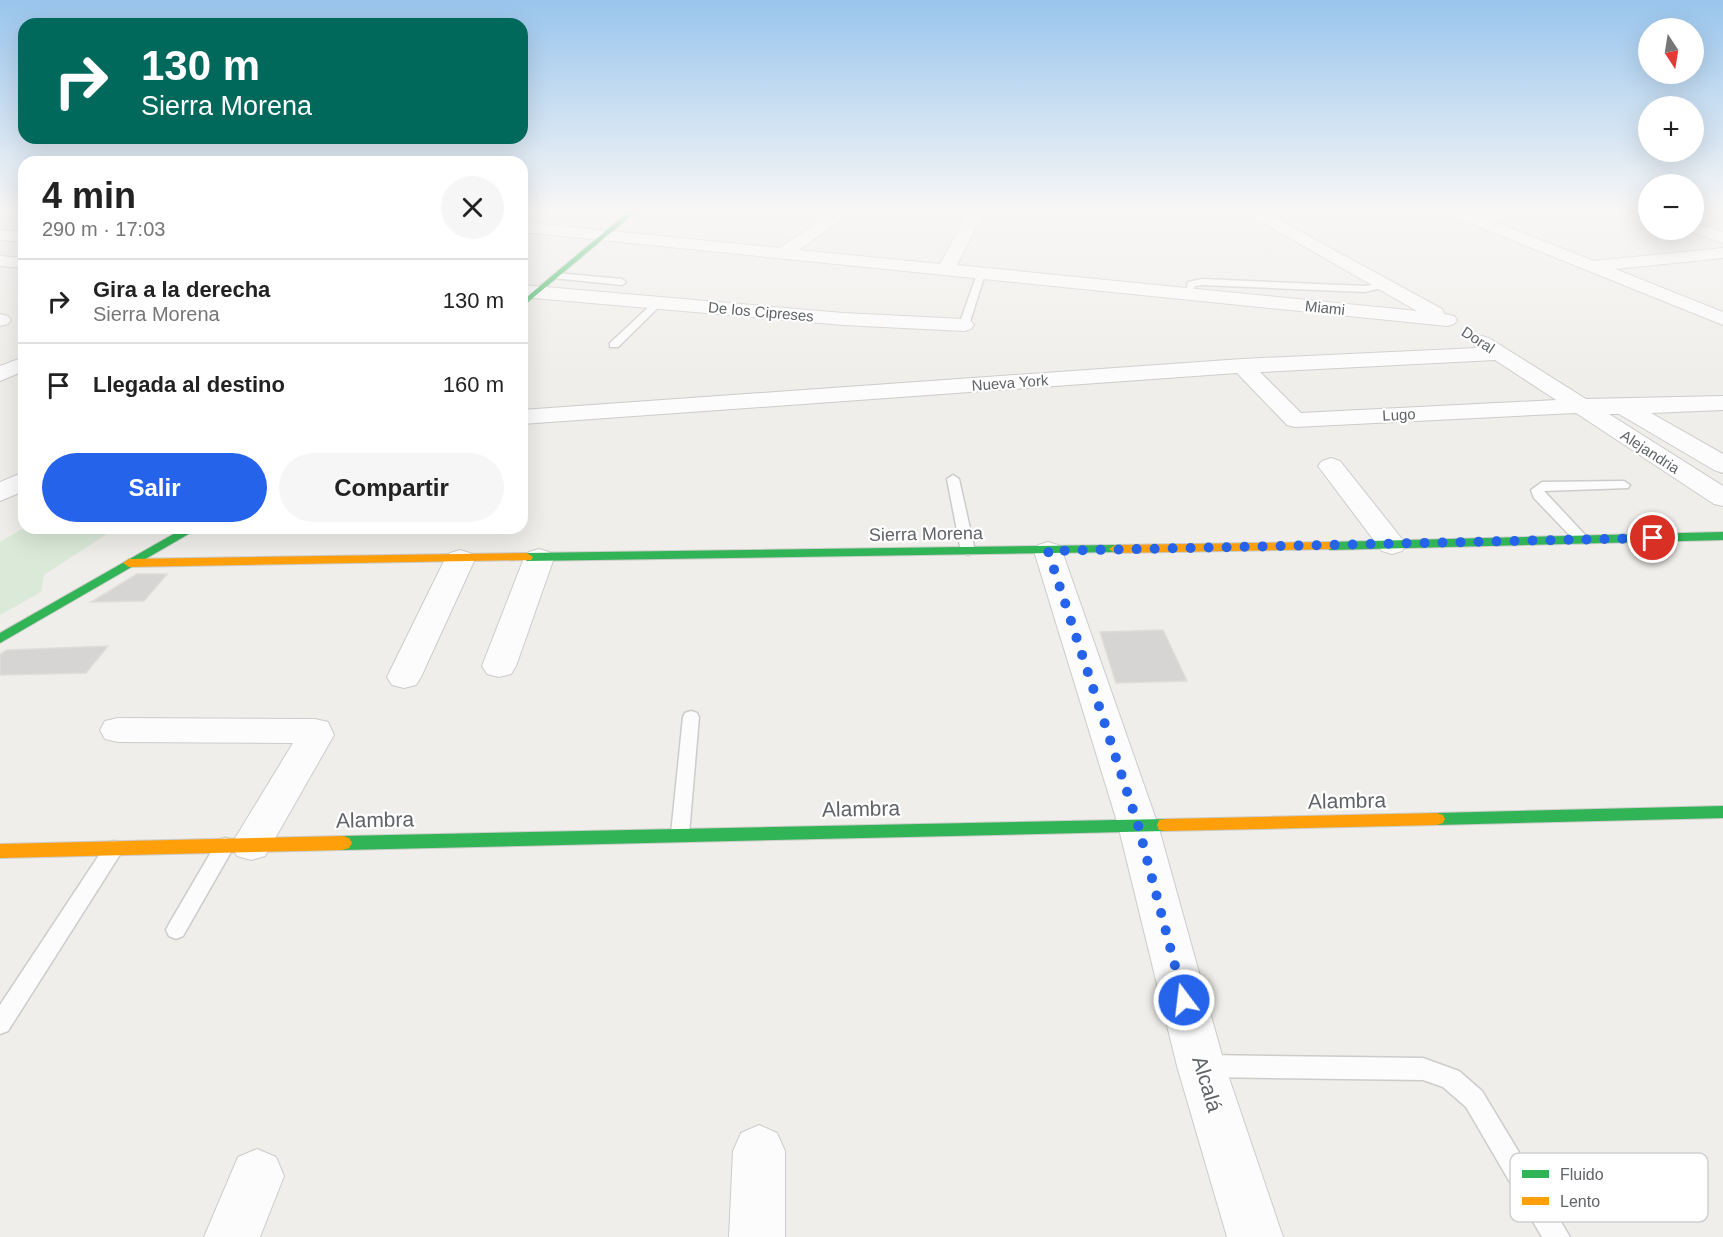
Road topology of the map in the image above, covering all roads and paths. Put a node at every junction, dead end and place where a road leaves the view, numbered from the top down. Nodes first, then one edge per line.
1 (567, 267) edge
2 (904, 267) edge
3 (947, 267) edge
4 (1351, 267) edge
5 (1594, 267) edge
6 (945, 271) junction
7 (981, 274) junction
8 (556, 276) junction
9 (622, 282) dead end
10 (1386, 286) junction
11 (530, 291) edge
12 (1188, 294) junction
13 (659, 302) junction
14 (1723, 319) edge
15 (1447, 320) junction
16 (964, 325) joint
17 (614, 345) dead end
18 (1499, 353) junction
19 (18, 366) edge
20 (1242, 366) junction
21 (0, 374) edge
22 (1723, 403) edge
23 (1578, 406) junction
24 (1624, 407) junction
25 (528, 417) edge
26 (1723, 465) edge
27 (1331, 466) dead end
28 (0, 475) edge
29 (18, 478) edge
30 (953, 479) dead end
31 (18, 482) edge
32 (1624, 485) dead end
33 (0, 493) edge
34 (1723, 498) edge
35 (182, 534) edge
36 (1723, 536) edge
37 (1582, 540) junction
38 (1392, 545) junction
39 (968, 551) junction
40 (1048, 551) junction
41 (539, 558) junction
42 (460, 559) junction
43 (129, 563) junction
44 (0, 639) edge
45 (499, 666) dead end
46 (404, 677) dead end
47 (691, 717) dead end
48 (118, 730) dead end
49 (1723, 812) edge
50 (1138, 825) junction
51 (680, 834) junction
52 (238, 845) junction
53 (114, 848) junction
54 (0, 851) edge
55 (176, 930) dead end
56 (0, 1024) edge
57 (1201, 1066) junction
58 (759, 1151) dead end
59 (1510, 1159) edge
60 (257, 1176) dead end
61 (1548, 1222) edge
62 (232, 1237) edge
63 (757, 1237) edge
64 (1256, 1237) edge
65 (1557, 1237) edge

1 - 8 street
2 - 6 street, Miami
3 - 6 street
4 - 10 street, Doral
5 - 14 street
6 - 7 street, Miami
7 - 12 street, Miami
7 - 16 lane
8 - 9 lane
8 - 11 street
10 - 12 lane
10 - 15 street, Doral
11 - 13 street, De los Cipreses
12 - 15 street, Miami
13 - 16 street, De los Cipreses
13 - 17 lane
15 - 18 street, Doral
18 - 20 street, Nueva York
18 - 23 street, Doral
19 - 21 street
20 - 23 street, Lugo
20 - 25 street, Nueva York
22 - 24 street
23 - 24 street
23 - 34 street, Alejandria
24 - 26 street
27 - 38 street
28 - 29 street
30 - 39 lane
31 - 33 street
32 - 37 lane
35 - 43 street
36 - 37 street, Sierra Morena
37 - 38 street, Sierra Morena
38 - 40 street, Sierra Morena
39 - 40 street, Sierra Morena
39 - 41 street, Sierra Morena
40 - 50 street, Alcalá
41 - 42 street, Sierra Morena
41 - 45 street
42 - 43 street, Sierra Morena
42 - 46 street
43 - 44 street
47 - 51 lane
48 - 52 street
49 - 50 street, Alambra
50 - 51 street, Alambra
50 - 57 street, Alcalá
51 - 52 street, Alambra
52 - 53 street, Alambra
52 - 55 lane
53 - 54 street, Alambra
53 - 56 lane
57 - 59 lane
57 - 64 street, Alcalá
58 - 63 street
60 - 62 street
61 - 65 lane

